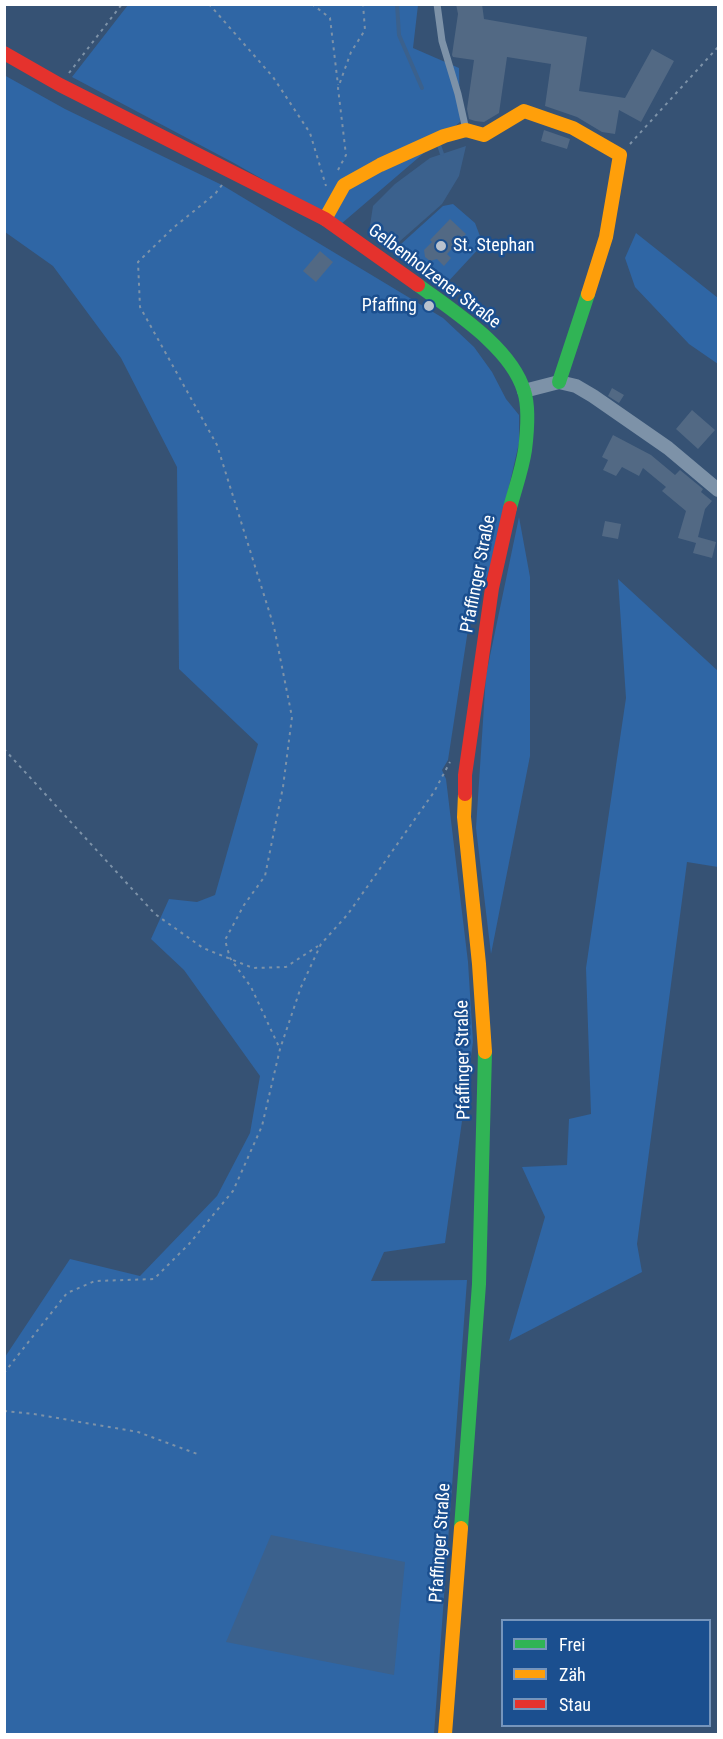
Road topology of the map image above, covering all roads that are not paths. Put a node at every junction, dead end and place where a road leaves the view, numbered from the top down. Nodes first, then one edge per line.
1 (437, 4) edge
2 (4, 53) edge
3 (466, 130) junction
4 (325, 219) junction
5 (559, 382) junction
6 (524, 391) junction
7 (718, 490) edge
8 (445, 1734) edge

1 - 3 lane
2 - 4 street, Gelbenholzener Straße
3 - 4 street
3 - 5 street
4 - 6 street, Gelbenholzener Straße
5 - 6 street
5 - 7 street
6 - 8 street, Pfaffinger Straße

